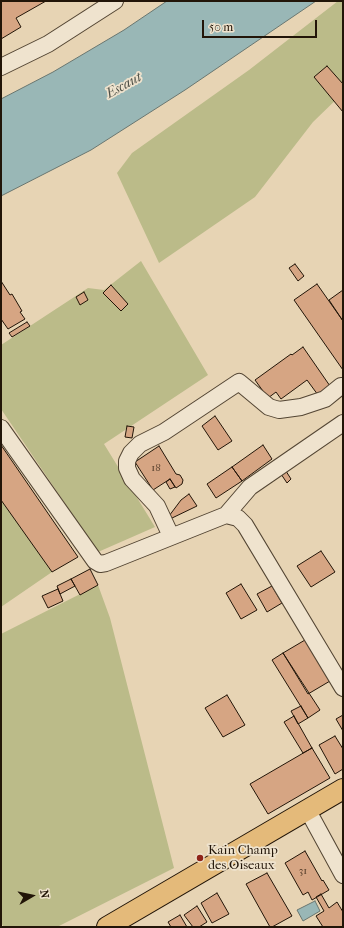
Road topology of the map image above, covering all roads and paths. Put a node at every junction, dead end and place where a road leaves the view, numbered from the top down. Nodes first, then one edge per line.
1 (115, 1) edge
2 (1, 67) edge
3 (341, 386) dead end
4 (343, 423) edge
5 (1, 428) edge
6 (226, 515) junction
7 (171, 536) junction
8 (343, 688) edge
9 (343, 789) edge
10 (307, 809) junction
11 (343, 875) edge
12 (118, 924) edge

1 - 2 street
3 - 7 street
4 - 6 street
5 - 7 street
6 - 7 street
6 - 8 street
9 - 10 main road
10 - 11 street
10 - 12 main road

